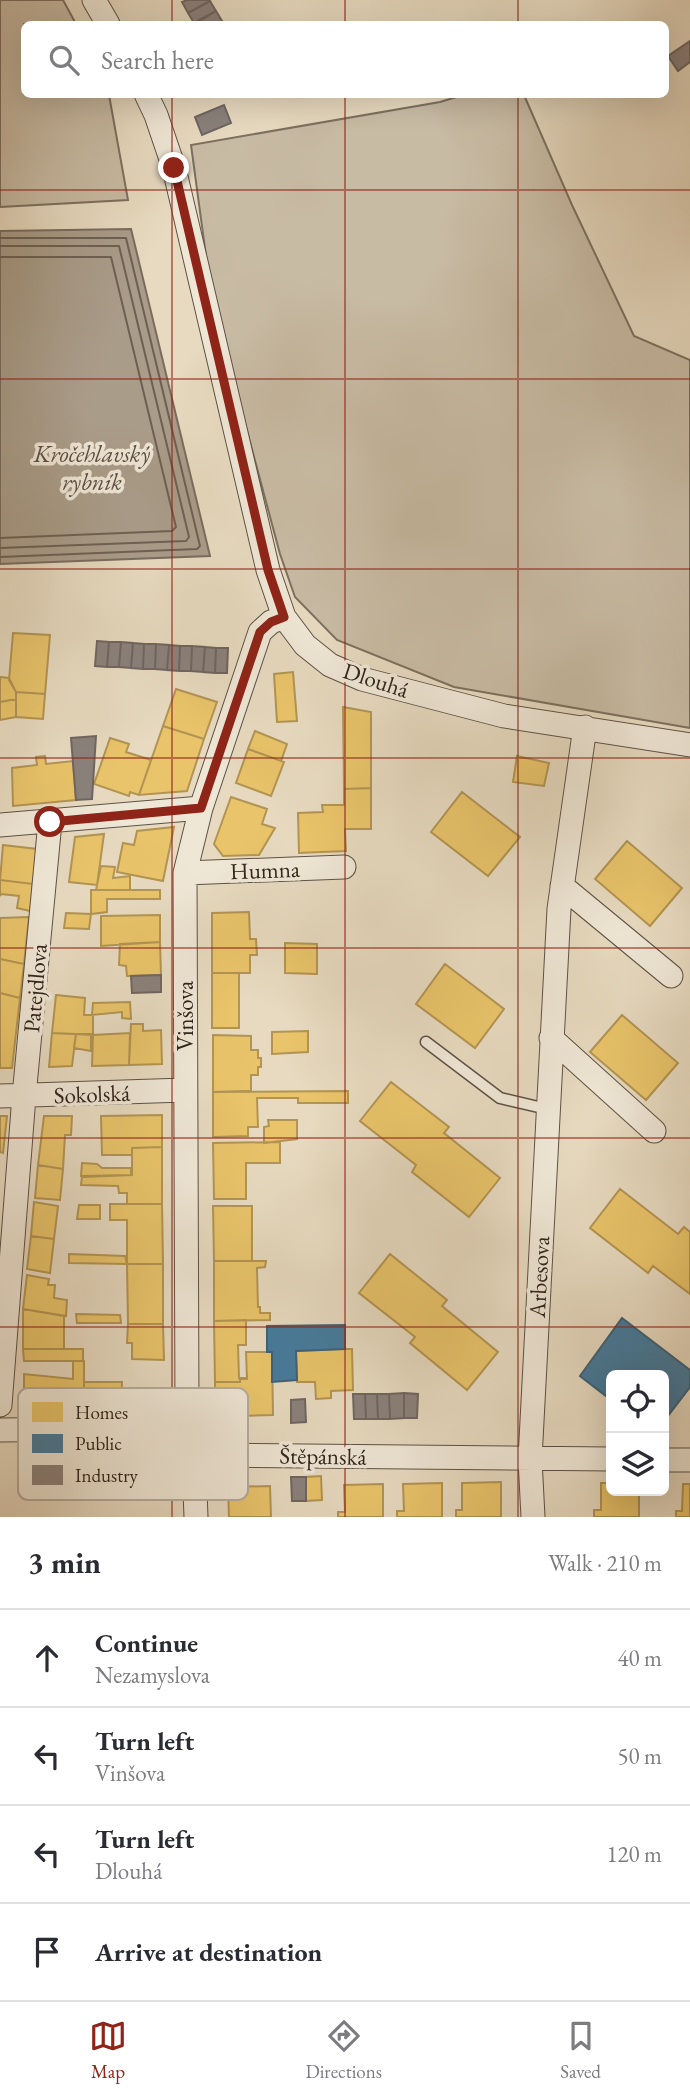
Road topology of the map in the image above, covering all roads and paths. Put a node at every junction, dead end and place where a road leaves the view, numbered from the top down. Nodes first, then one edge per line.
1 (94, 0) edge
2 (106, 21) edge
3 (148, 98) edge
4 (284, 617) junction
5 (585, 727) junction
6 (690, 745) edge
7 (201, 808) junction
8 (50, 822) junction
9 (0, 825) edge
10 (344, 867) dead end
11 (185, 873) junction
12 (562, 886) junction
13 (671, 976) dead end
14 (551, 1038) junction
15 (426, 1042) dead end
16 (184, 1090) junction
17 (0, 1096) edge
18 (24, 1096) junction
19 (547, 1109) junction
20 (654, 1131) dead end
21 (187, 1388) edge
22 (0, 1405) edge
23 (0, 1430) edge
24 (18, 1430) edge
25 (248, 1455) edge
26 (530, 1459) junction
27 (606, 1459) edge
28 (669, 1460) edge
29 (690, 1460) edge
30 (533, 1517) edge

1 - 2 street
3 - 4 street, Dlouhá
4 - 5 street, Dlouhá
4 - 7 street, Vinšova
5 - 6 street, Dlouhá
5 - 12 street, Arbesova
7 - 8 street
7 - 11 street, Vinšova
8 - 9 street
8 - 18 street, Patejdlova
10 - 11 street, Humna
11 - 16 street, Vinšova
12 - 13 street
12 - 14 street, Arbesova
14 - 19 street, Arbesova
14 - 20 street
15 - 19 lane
16 - 18 street, Sokolská
16 - 21 street, Vinšova
17 - 18 street, Sokolská
18 - 22 street, Patejdlova
19 - 26 street, Arbesova
23 - 24 street, Štěpánská
25 - 26 street, Štěpánská
26 - 27 street, Štěpánská
26 - 30 street, Arbesova
28 - 29 street

